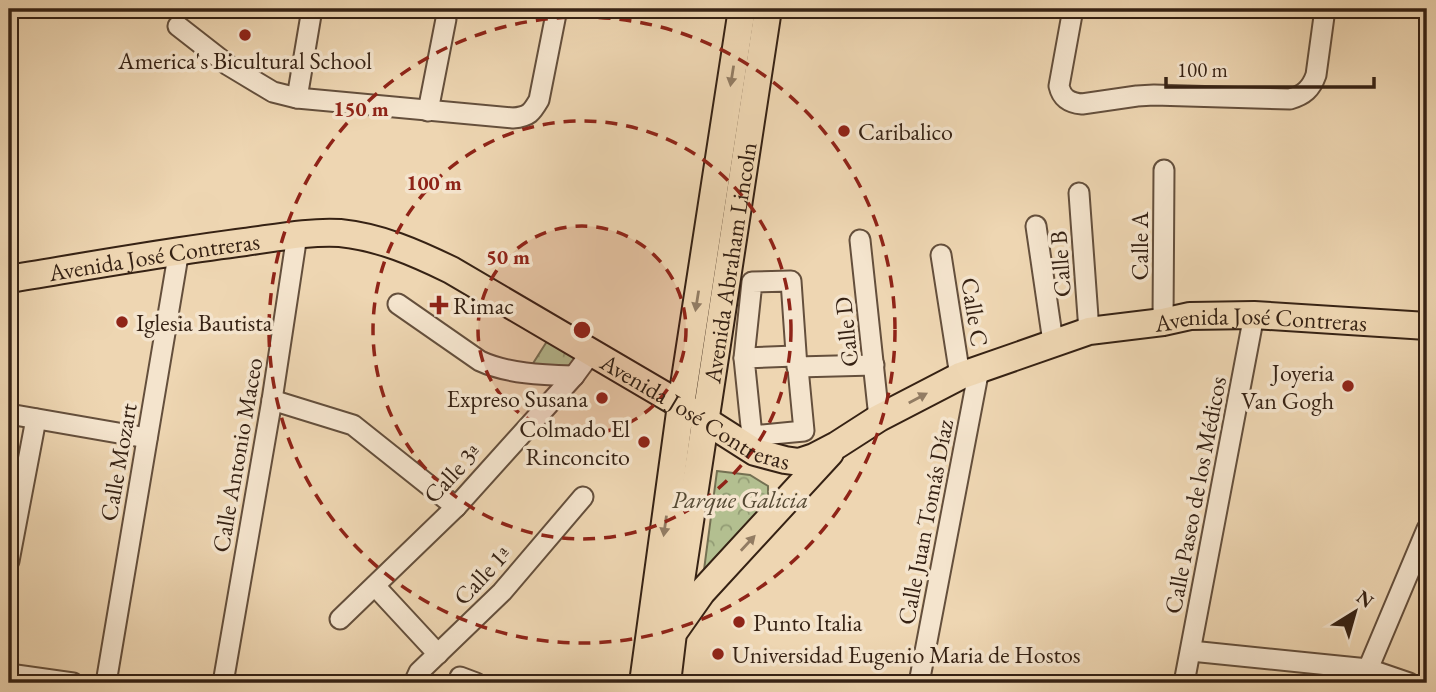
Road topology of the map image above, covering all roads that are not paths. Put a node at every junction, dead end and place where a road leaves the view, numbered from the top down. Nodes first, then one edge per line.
1 (312, 9) edge
2 (557, 9) edge
3 (743, 9) edge
4 (768, 9) edge
5 (1073, 9) edge
6 (1325, 9) edge
7 (446, 19) dead end
8 (178, 26) dead end
9 (297, 98) junction
10 (428, 111) junction
11 (1164, 170) dead end
12 (1079, 193) dead end
13 (1036, 226) dead end
14 (297, 235) junction
15 (860, 240) dead end
16 (179, 250) junction
17 (941, 255) dead end
18 (9, 279) edge
19 (398, 304) dead end
20 (1254, 315) junction
21 (1163, 322) junction
22 (1427, 326) edge
23 (1089, 331) junction
24 (1053, 342) junction
25 (591, 353) junction
26 (744, 358) junction
27 (797, 362) junction
28 (874, 365) junction
29 (969, 373) junction
30 (574, 376) junction
31 (272, 400) junction
32 (681, 405) junction
33 (9, 414) edge
34 (36, 418) junction
35 (879, 418) junction
36 (705, 421) junction
37 (147, 438) junction
38 (837, 445) junction
39 (15, 492) edge
40 (583, 497) dead end
41 (456, 507) junction
42 (1427, 529) edge
43 (9, 561) edge
44 (375, 586) junction
45 (340, 619) dead end
46 (673, 633) junction
47 (1191, 651) junction
48 (438, 654) junction
49 (1368, 669) junction
50 (9, 674) edge
51 (73, 683) edge
52 (106, 683) edge
53 (223, 683) edge
54 (414, 683) edge
55 (643, 683) edge
56 (667, 683) edge
57 (919, 683) edge
58 (1184, 683) edge
59 (1409, 683) edge

1 - 9 street
2 - 10 street
3 -> 32 main road, Avenida Abraham Lincoln
4 - 36 main road, Avenida Abraham Lincoln
5 - 6 street
7 - 10 street
8 - 9 street
9 - 10 street
11 - 21 street, Calle A
12 - 23 street, Calle B
13 - 24 street, Calle B
14 - 16 main road, Avenida José Contreras
14 - 25 main road, Avenida José Contreras
14 - 31 street, Calle Antonio Maceo
15 - 28 street, Calle D
16 - 18 main road, Avenida José Contreras
16 - 37 street, Calle Mozart
17 - 29 street, Calle C
19 - 30 street
20 - 21 main road, Avenida José Contreras
20 - 22 main road, Avenida José Contreras
20 - 47 street, Calle Paseo de los Médicos
21 - 23 main road, Avenida José Contreras
23 - 24 main road, Avenida José Contreras
24 - 29 main road, Avenida José Contreras
25 - 30 street, Calle 3ª
25 - 32 main road, Avenida José Contreras
26 - 27 street
26 - 27 street
26 - 27 street
27 - 28 street
28 - 35 street, Calle D
35 -> 29 main road, Avenida José Contreras
29 - 57 street, Calle Juan Tomás Díaz
30 - 41 street, Calle 3ª
31 - 41 street
31 - 53 street, Calle Antonio Maceo
32 - 36 main road, Avenida José Contreras
32 -> 55 main road, Avenida Abraham Lincoln
33 - 34 street
34 - 37 street
34 - 39 street
35 - 38 main road, Avenida José Contreras
36 - 38 main road, Avenida José Contreras
36 - 46 main road, Avenida Abraham Lincoln
37 - 52 street, Calle Mozart
46 -> 38 main road
39 - 43 street
40 - 48 street, Calle 1ª
41 - 44 street, Calle 3ª
42 - 49 street
44 - 45 street, Calle 3ª
44 - 48 street
46 - 56 main road, Avenida Abraham Lincoln
47 - 49 street
47 - 58 street, Calle Paseo de los Médicos
48 - 54 street, Calle 1ª
49 - 59 street
50 - 51 street

